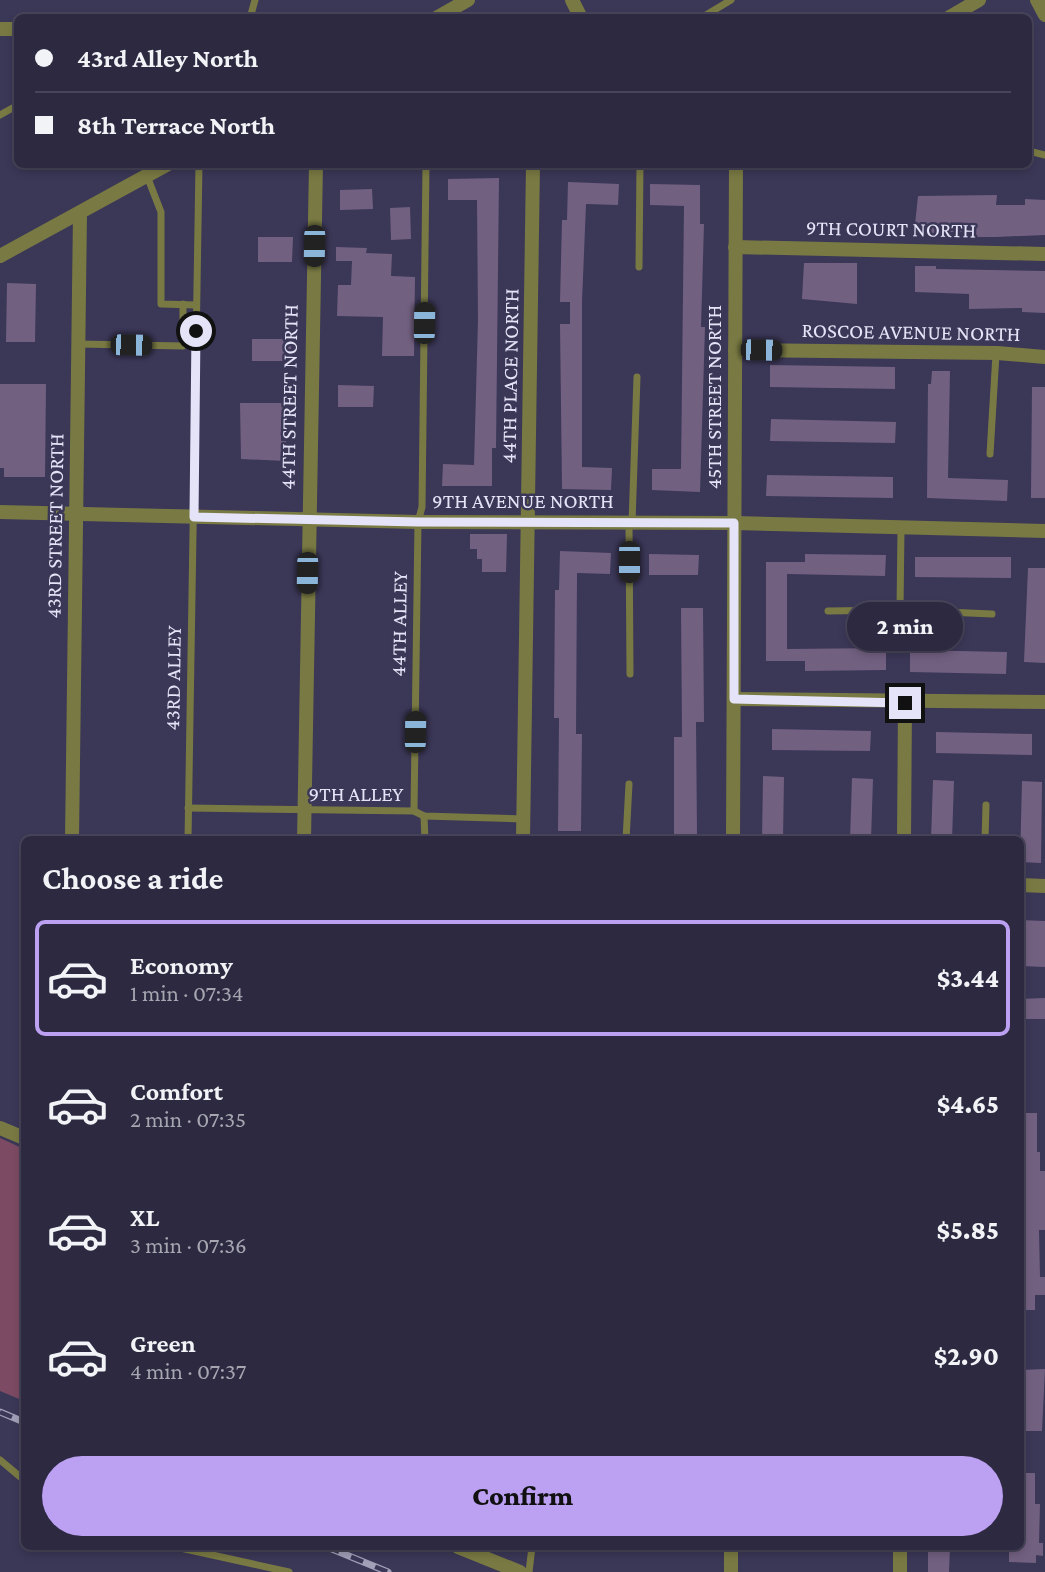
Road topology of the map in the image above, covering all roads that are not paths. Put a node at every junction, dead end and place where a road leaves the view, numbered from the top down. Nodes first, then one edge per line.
1 (468, 0) edge
2 (732, 0) edge
3 (979, 0) edge
4 (1037, 0) edge
5 (443, 14) edge
6 (708, 14) edge
7 (955, 14) edge
8 (1045, 15) edge
9 (161, 168) edge
10 (199, 168) edge
11 (316, 168) edge
12 (426, 168) edge
13 (533, 168) edge
14 (640, 168) edge
15 (736, 168) edge
16 (147, 176) junction
17 (80, 213) junction
18 (735, 247) junction
19 (1045, 254) edge
20 (0, 256) edge
21 (639, 267) dead end
22 (183, 304) junction
23 (196, 305) junction
24 (78, 344) junction
25 (735, 350) junction
26 (996, 353) junction
27 (1045, 357) edge
28 (637, 377) dead end
29 (990, 454) dead end
30 (0, 512) edge
31 (76, 515) junction
32 (194, 517) junction
33 (307, 520) junction
34 (418, 522) junction
35 (529, 523) junction
36 (631, 523) junction
37 (734, 523) junction
38 (901, 527) junction
39 (1045, 531) edge
40 (900, 610) junction
41 (828, 611) dead end
42 (992, 614) dead end
43 (630, 674) dead end
44 (734, 699) junction
45 (1045, 702) edge
46 (905, 703) junction
47 (629, 784) dead end
48 (986, 804) dead end
49 (188, 808) junction
50 (304, 811) junction
51 (414, 811) junction
52 (424, 816) junction
53 (523, 819) junction
54 (72, 836) edge
55 (188, 836) edge
56 (304, 836) edge
57 (425, 836) edge
58 (523, 836) edge
59 (626, 836) edge
60 (733, 836) edge
61 (904, 836) edge
62 (985, 836) edge
63 (1024, 885) edge
64 (1045, 886) edge
65 (0, 1128) edge
66 (21, 1137) edge
67 (0, 1460) edge
68 (21, 1478) edge
69 (190, 1550) edge
70 (465, 1550) edge
71 (532, 1550) edge
72 (731, 1550) edge
73 (900, 1550) edge
74 (289, 1572) edge
75 (520, 1572) edge
76 (529, 1572) edge
77 (731, 1572) edge
78 (900, 1572) edge

1 - 5 street
2 - 6 lane
3 - 7 street
4 - 8 street
9 - 16 street
10 - 23 lane, 43RD ALLEY
11 - 33 street, 44TH STREET NORTH
12 - 34 lane, 44TH ALLEY
13 - 35 street, 44TH PLACE NORTH
14 - 21 lane
15 - 18 street, 45TH STREET NORTH
16 - 17 street
16 - 22 lane
17 - 20 street
17 - 24 street, 43RD STREET NORTH
18 - 19 street, 9TH COURT NORTH
18 - 25 street, 45TH STREET NORTH
22 - 23 lane
22 - 24 lane
23 - 32 lane, 43RD ALLEY
24 - 31 street, 43RD STREET NORTH
25 - 26 street, ROSCOE AVENUE NORTH
25 - 37 street, 45TH STREET NORTH
26 - 27 street, ROSCOE AVENUE NORTH
26 - 29 lane
28 - 36 lane
30 - 31 street, 9TH AVENUE NORTH
31 - 32 street, 9TH AVENUE NORTH
31 - 54 street, 43RD STREET NORTH
32 - 33 street, 9TH AVENUE NORTH
32 - 49 lane, 43RD ALLEY
33 - 34 street, 9TH AVENUE NORTH
33 - 50 street, 44TH STREET NORTH
34 - 35 street, 9TH AVENUE NORTH
34 - 51 lane, 44TH ALLEY
35 - 36 street, 9TH AVENUE NORTH
35 - 53 street, 44TH PLACE NORTH
36 - 37 street, 9TH AVENUE NORTH
36 - 43 lane
37 - 38 street, 9TH AVENUE NORTH
37 - 44 street, 45TH STREET NORTH
38 - 39 street, 9TH AVENUE NORTH
38 - 40 lane
40 - 41 lane
40 - 42 lane
44 - 46 street
44 - 60 street, 45TH STREET NORTH
45 - 46 street
46 - 61 street
47 - 59 lane
48 - 62 lane
49 - 50 lane, 9TH ALLEY
49 - 55 lane, 43RD ALLEY
50 - 51 lane, 9TH ALLEY
50 - 56 street, 44TH STREET NORTH
51 - 52 lane, 9TH ALLEY
52 - 53 lane, 9TH ALLEY
52 - 57 lane
53 - 58 street, 44TH PLACE NORTH
63 - 64 street
65 - 66 street
67 - 68 lane
69 - 74 lane
70 - 75 street
71 - 76 lane
72 - 77 street
73 - 78 street

